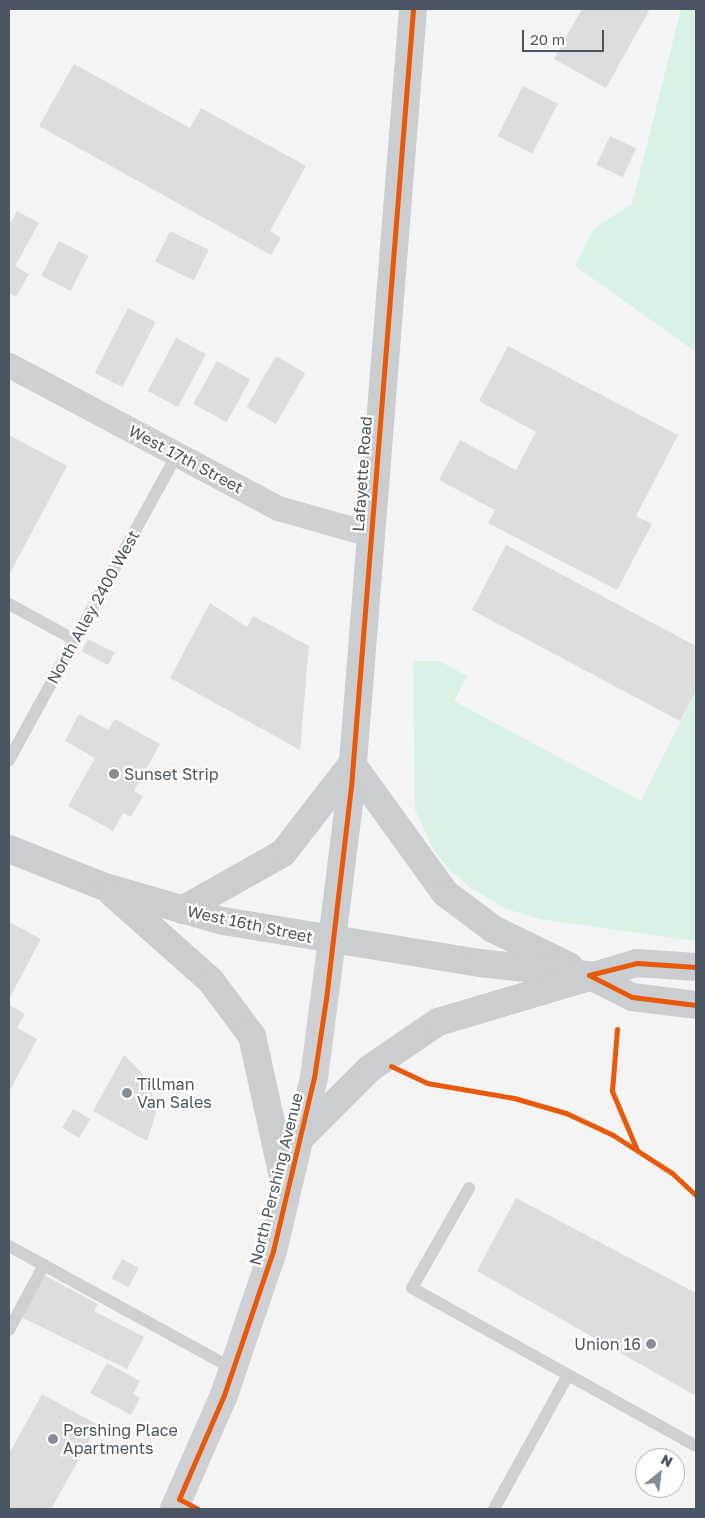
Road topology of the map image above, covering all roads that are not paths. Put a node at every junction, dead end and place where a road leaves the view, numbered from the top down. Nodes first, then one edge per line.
1 (413, 9) edge
2 (9, 365) edge
3 (176, 454) junction
4 (370, 534) junction
5 (9, 604) edge
6 (75, 640) junction
7 (9, 760) edge
8 (352, 764) junction
9 (9, 849) edge
10 (105, 887) junction
11 (182, 910) junction
12 (332, 940) junction
13 (695, 967) edge
14 (589, 975) junction
15 (692, 1005) edge
16 (298, 1140) junction
17 (469, 1188) dead end
18 (286, 1190) junction
19 (9, 1246) edge
20 (44, 1265) junction
21 (9, 1330) edge
22 (234, 1369) junction
23 (568, 1375) junction
24 (696, 1446) edge
25 (184, 1506) edge
26 (494, 1509) edge

1 - 4 main road, Lafayette Road
2 - 3 street, West 17th Street
3 - 4 street, West 17th Street
3 - 6 lane, North Alley 2400 West
4 - 8 main road, Lafayette Road
5 - 6 lane
6 - 7 lane, North Alley 2400 West
8 - 11 main road
8 - 12 main road, Lafayette Road
8 - 14 main road
9 - 10 main road, West 16th Street
10 - 11 main road, West 16th Street
10 - 18 main road
11 - 12 main road, West 16th Street
12 - 14 main road, West 16th Street
12 - 16 main road, North Pershing Avenue
13 - 14 main road, West 16th Street
14 - 15 main road, West 16th Street
14 - 16 main road
16 - 18 main road, North Pershing Avenue
17 - 23 lane
18 - 22 main road, North Pershing Avenue
19 - 20 lane
20 - 21 lane
20 - 22 lane
22 - 25 main road, North Pershing Avenue
23 - 24 lane
23 - 26 lane

